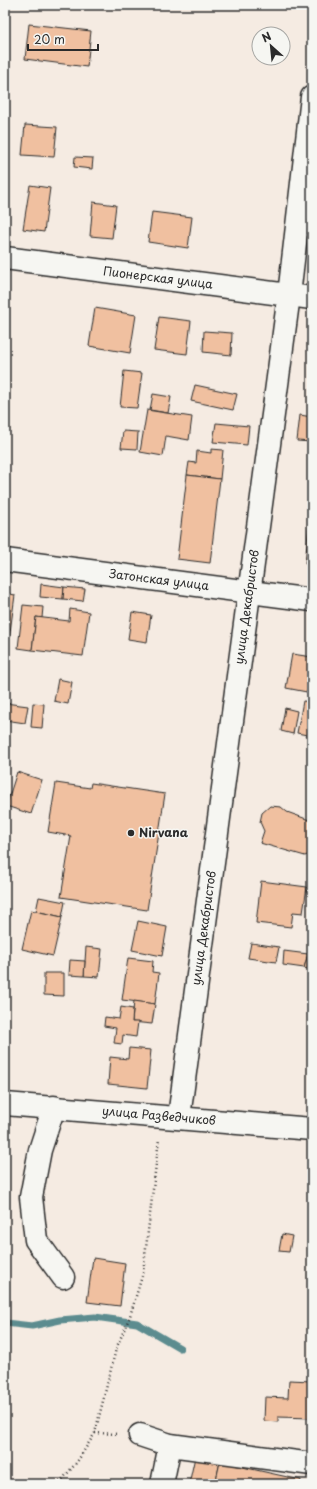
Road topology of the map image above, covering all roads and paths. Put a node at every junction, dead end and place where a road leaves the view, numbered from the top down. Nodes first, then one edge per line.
1 (312, 97) edge
2 (5, 258) edge
3 (289, 295) junction
4 (312, 298) edge
5 (5, 560) edge
6 (248, 591) junction
7 (312, 600) edge
8 (5, 1104) edge
9 (54, 1107) junction
10 (170, 1116) junction
11 (312, 1129) edge
12 (63, 1277) dead end
13 (140, 1434) dead end
14 (170, 1445) junction
15 (312, 1464) edge
16 (56, 1484) edge
17 (162, 1484) edge

1 - 3 street, улица Декабристов
2 - 3 street, Пионерская улица
3 - 4 street, Пионерская улица
3 - 6 street, улица Декабристов
5 - 6 street, Затонская улица
6 - 7 street, Затонская улица
6 - 10 street, улица Декабристов
8 - 9 street, улица Разведчиков
9 - 10 street, улица Разведчиков
9 - 12 street
10 - 11 street, улица Разведчиков
10 - 16 path
13 - 14 street
14 - 15 street
14 - 17 street

